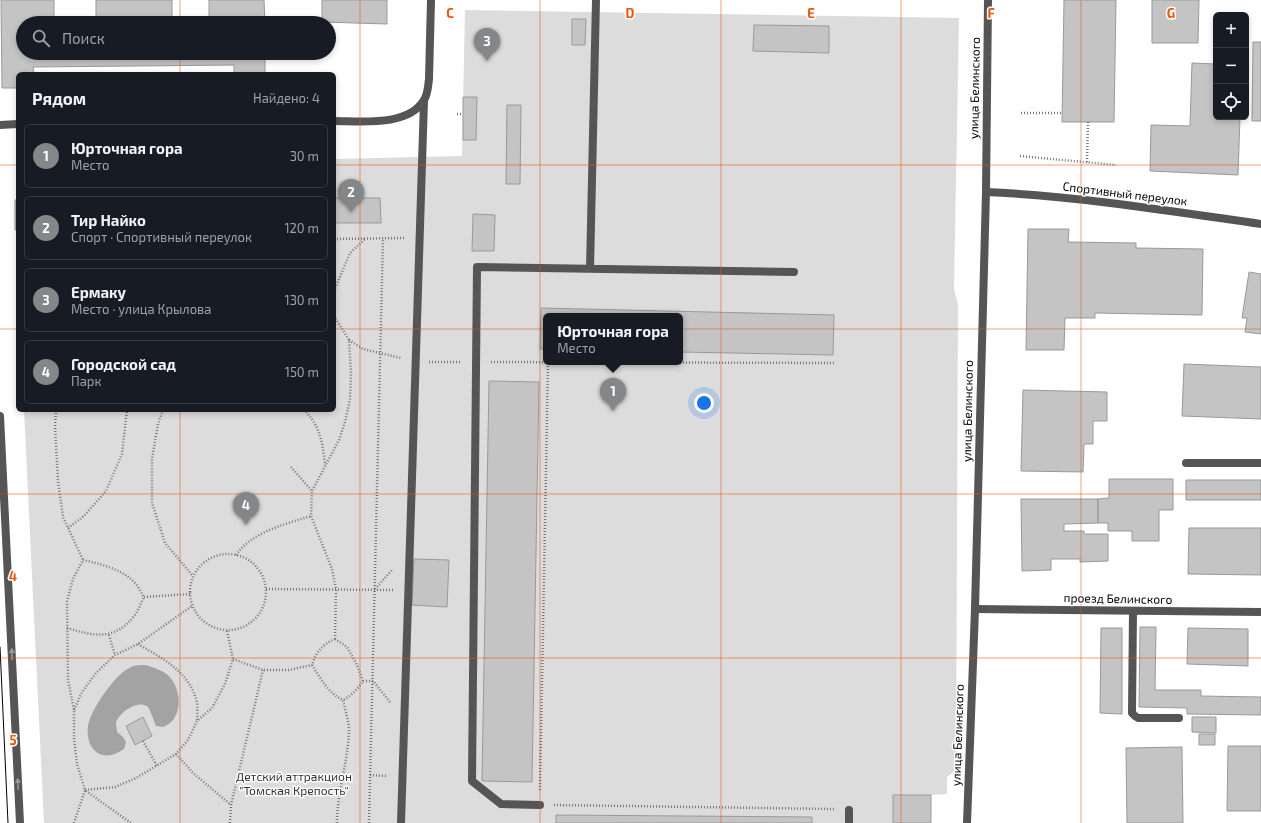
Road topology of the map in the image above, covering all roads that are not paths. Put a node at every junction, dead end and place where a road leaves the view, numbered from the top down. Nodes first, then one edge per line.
1 (431, 0) edge
2 (596, 0) edge
3 (988, 0) edge
4 (424, 101) junction
5 (336, 121) edge
6 (0, 124) edge
7 (16, 124) edge
8 (986, 192) junction
9 (1261, 224) edge
10 (590, 269) junction
11 (794, 272) dead end
12 (0, 416) edge
13 (1186, 463) dead end
14 (1261, 463) edge
15 (975, 609) junction
16 (1132, 611) junction
17 (1261, 612) edge
18 (1179, 718) dead end
19 (540, 805) road end
20 (849, 810) road end
21 (20, 823) edge
22 (401, 823) edge
23 (849, 823) edge
24 (967, 823) edge

1 - 4 street
2 - 10 street
3 - 8 street, улица Белинского
4 - 5 street
4 - 22 street
6 - 7 street
8 - 9 street, Спортивный переулок
8 - 15 street, улица Белинского
10 - 11 street
10 - 19 street
21 -> 12 street
13 - 14 street
15 - 16 street, проезд Белинского
15 - 24 street, улица Белинского
16 - 17 street, проезд Белинского
16 - 18 street
20 - 23 street

